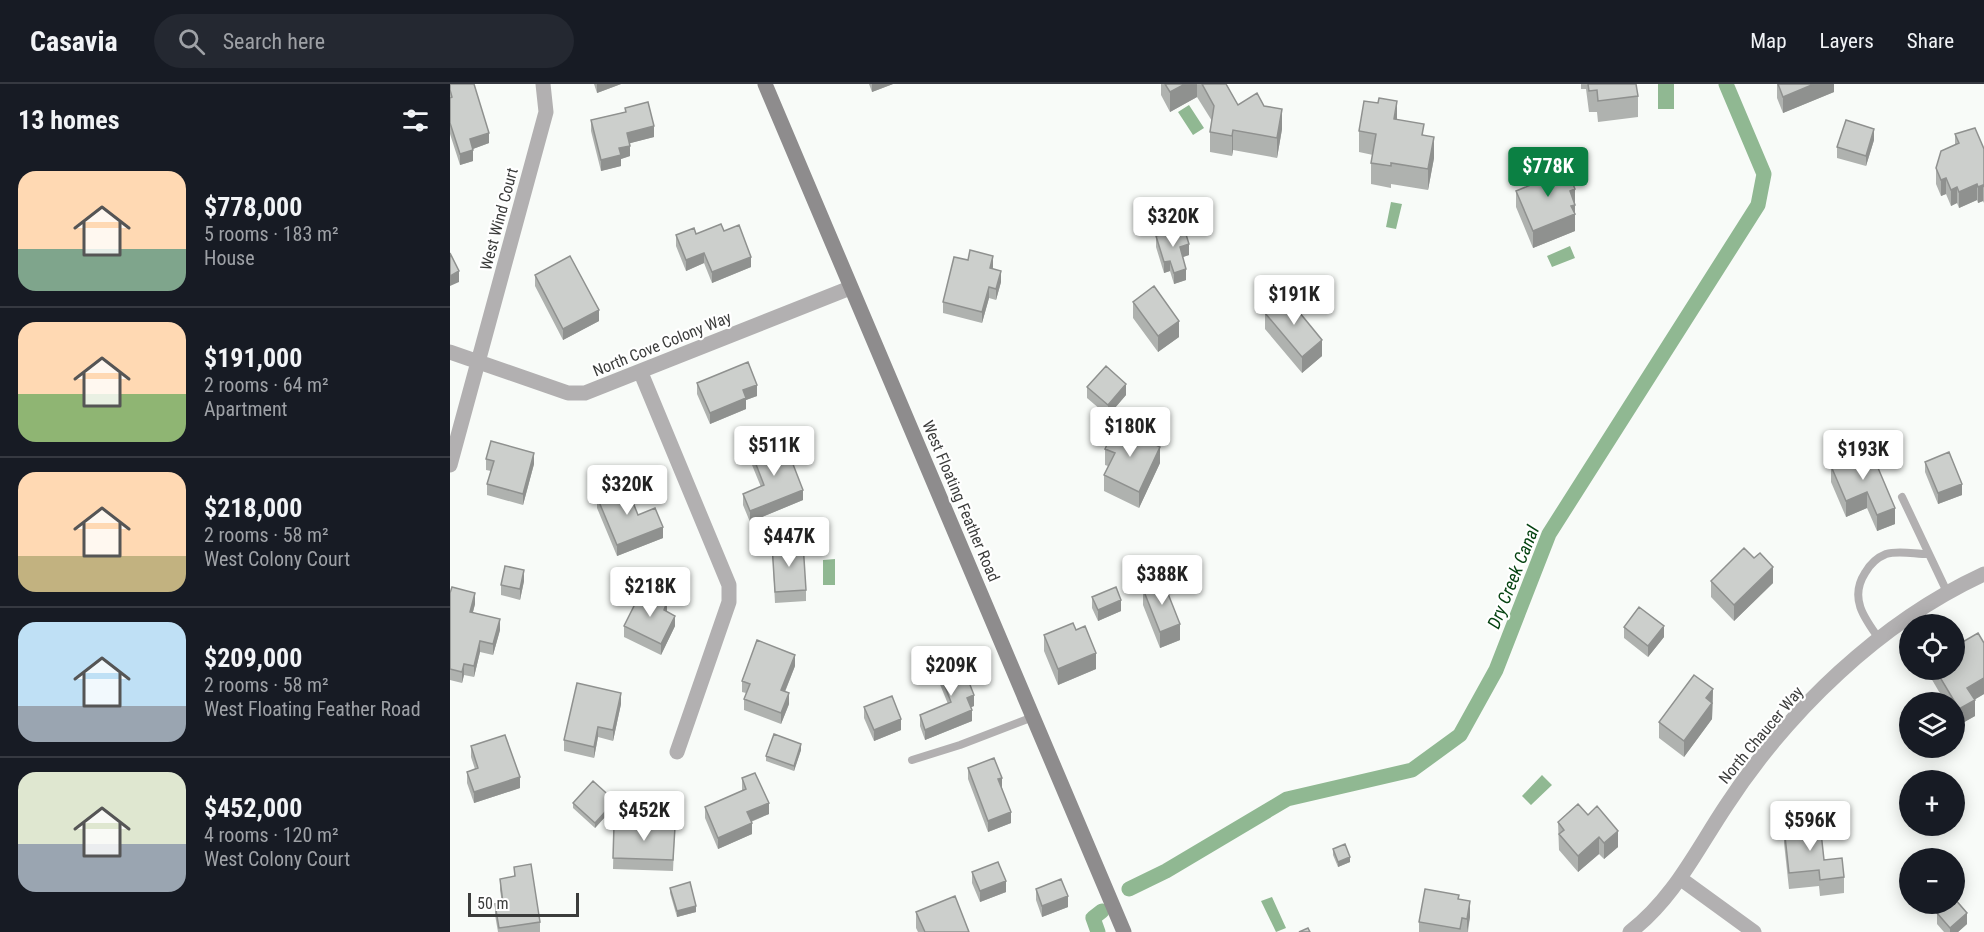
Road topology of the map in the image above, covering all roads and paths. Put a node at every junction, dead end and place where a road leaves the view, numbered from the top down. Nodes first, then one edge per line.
1 (543, 84) edge
2 (765, 84) edge
3 (850, 288) junction
4 (450, 352) edge
5 (478, 362) junction
6 (641, 373) junction
7 (450, 465) edge
8 (1902, 497) dead end
9 (1928, 554) junction
10 (1984, 574) edge
11 (1948, 594) junction
12 (1880, 640) junction
13 (1033, 717) junction
14 (676, 752) dead end
15 (912, 760) dead end
16 (1681, 879) junction
17 (1124, 932) edge
18 (1630, 932) edge
19 (1754, 932) edge

1 - 5 street, West Wind Court
2 - 3 main road, West Floating Feather Road
3 - 6 street, North Cove Colony Way
3 - 13 main road, West Floating Feather Road
4 - 5 street, North Cove Colony Way
5 - 6 street, North Cove Colony Way
5 - 7 street, West Wind Court
6 - 14 street
8 - 9 lane
9 - 11 lane
9 - 12 lane
10 - 11 street, North Chaucer Way
11 - 12 street, North Chaucer Way
12 - 16 street, North Chaucer Way
13 - 15 lane
13 - 17 main road, West Floating Feather Road
16 - 18 street, North Chaucer Way
16 - 19 street

